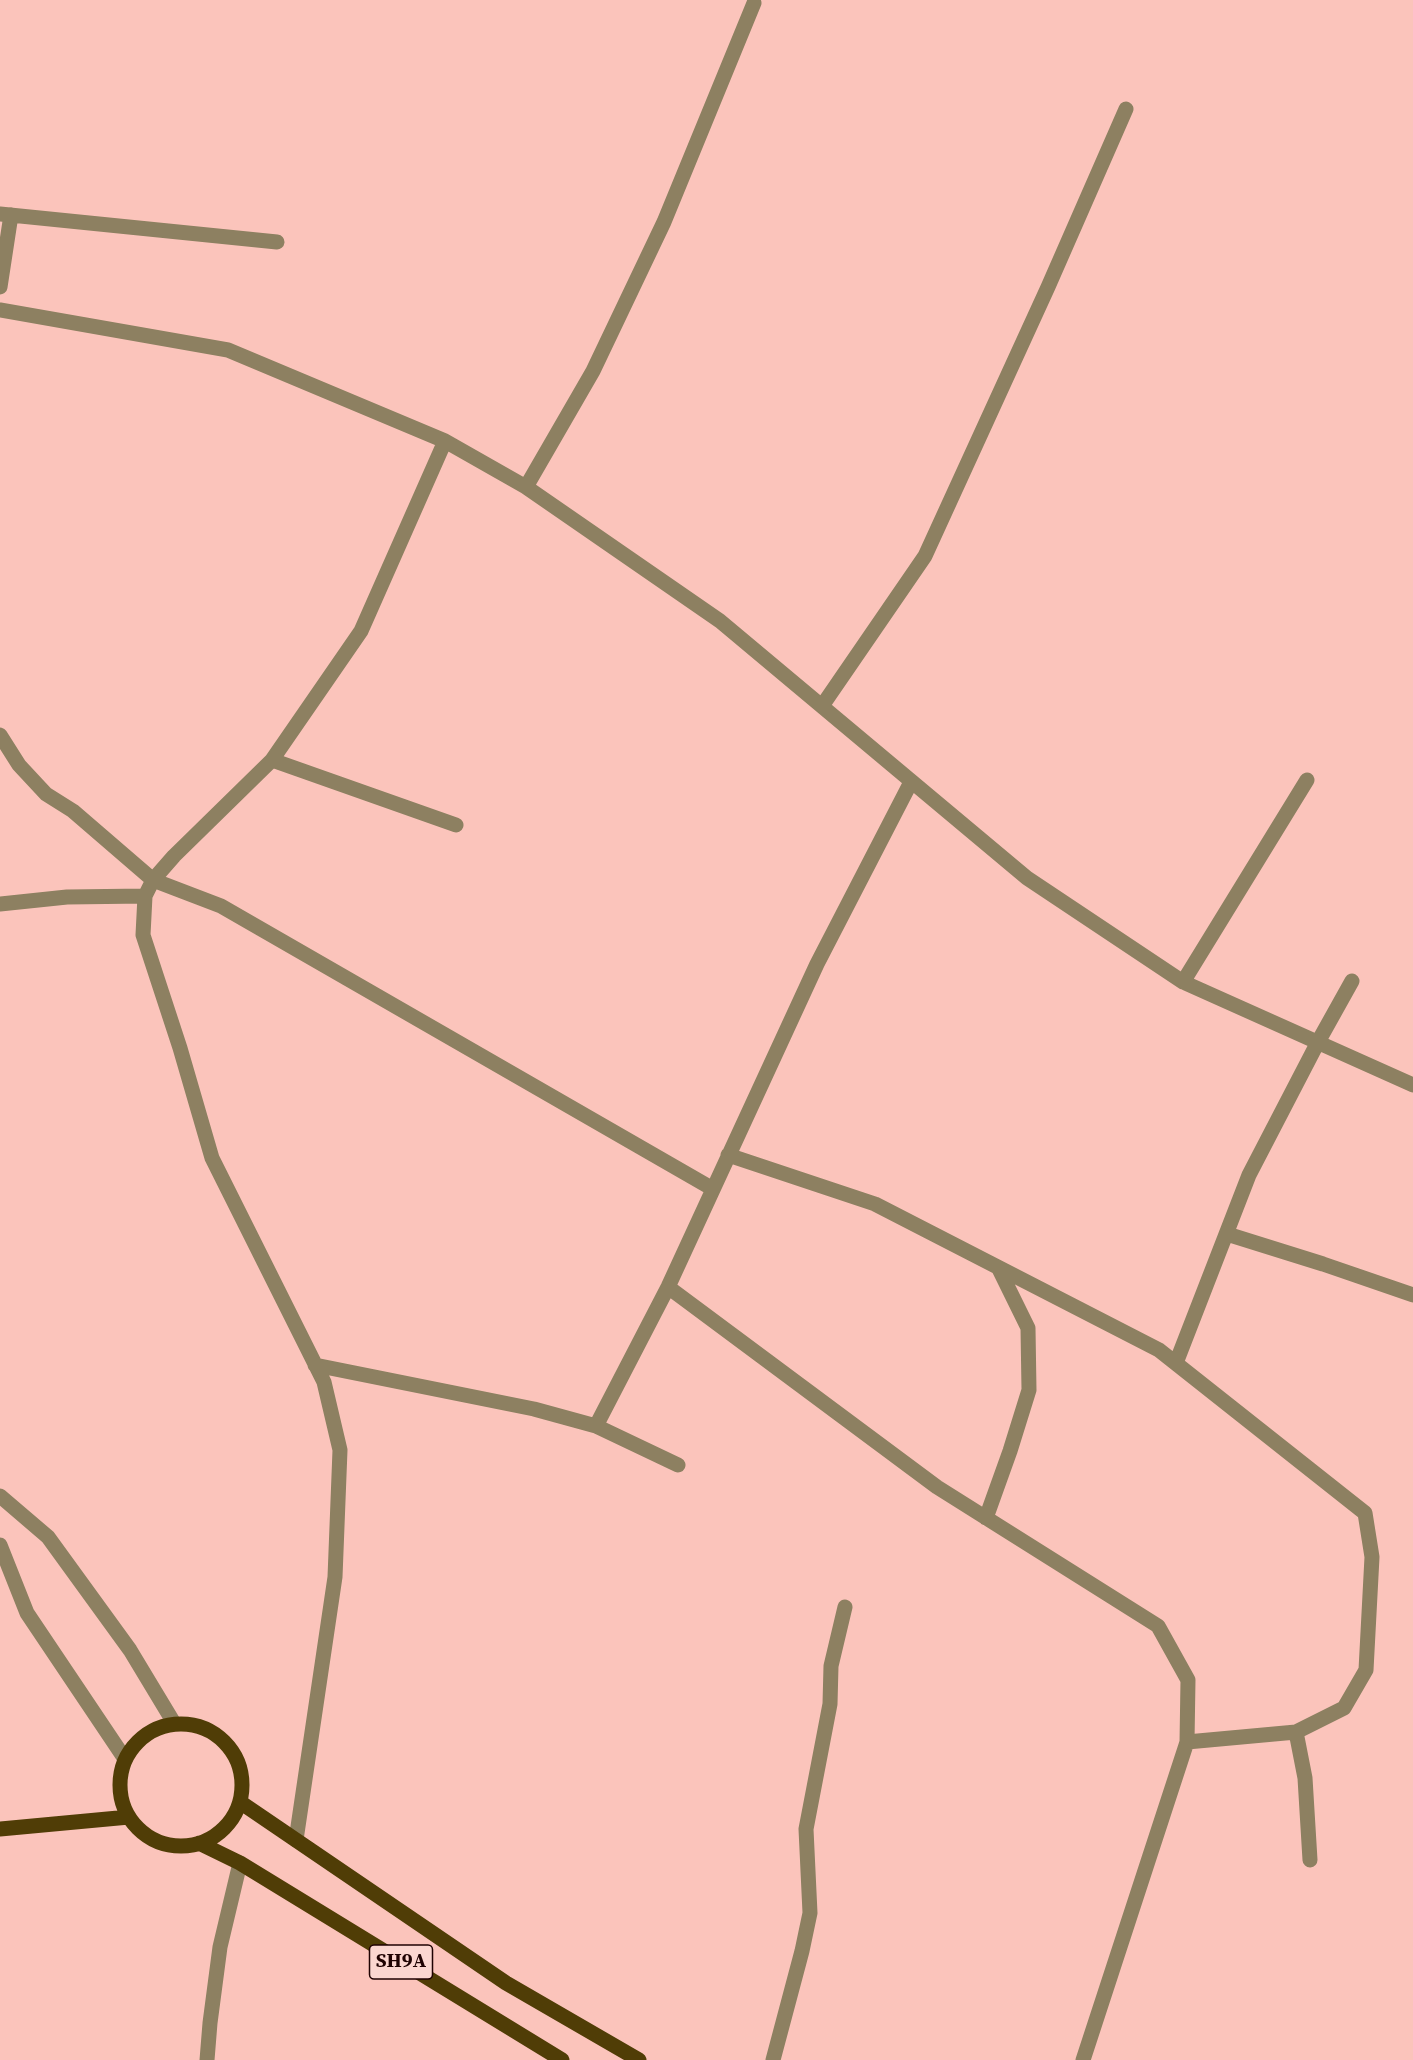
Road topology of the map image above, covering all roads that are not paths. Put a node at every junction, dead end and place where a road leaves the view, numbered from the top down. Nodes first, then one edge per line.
1 (754, 3) dead end
2 (1126, 109) dead end
3 (6, 215) edge
4 (277, 242) dead end
5 (0, 287) edge
6 (0, 310) edge
7 (446, 441) junction
8 (526, 487) junction
9 (822, 706) junction
10 (0, 735) edge
11 (272, 760) junction
12 (1307, 780) dead end
13 (911, 782) junction
14 (456, 825) dead end
15 (153, 880) junction
16 (145, 896) junction
17 (0, 904) edge
18 (1352, 981) dead end
19 (1183, 982) junction
20 (1318, 1042) junction
21 (1413, 1085) edge
22 (728, 1155) junction
23 (713, 1189) junction
24 (1227, 1234) junction
25 (998, 1268) junction
26 (668, 1287) junction
27 (1413, 1295) edge
28 (1176, 1363) junction
29 (315, 1365) junction
30 (596, 1426) junction
31 (678, 1465) dead end
32 (0, 1496) edge
33 (986, 1518) junction
34 (0, 1545) edge
35 (845, 1607) dead end
36 (174, 1724) junction
37 (1296, 1732) junction
38 (1187, 1742) junction
39 (125, 1759) junction
40 (240, 1802) junction
41 (129, 1816) junction
42 (0, 1829) edge
43 (296, 1840) junction
44 (199, 1843) junction
45 (1310, 1860) dead end
46 (240, 1863) junction
47 (207, 2060) edge
48 (562, 2060) edge
49 (639, 2060) edge
50 (774, 2060) edge
51 (1083, 2060) edge

1 - 8 street
2 - 9 street
3 - 4 street
3 - 5 street
6 - 7 street
7 - 8 street
7 - 11 street
8 - 9 street
9 - 13 street
10 - 15 street
11 - 14 street
11 - 15 street
12 - 19 street
13 - 19 street
13 - 22 street
15 - 16 street
15 - 23 street
16 - 17 street
16 - 29 street
18 - 20 street
19 - 20 street
20 - 21 street
20 - 24 street
22 - 23 street
22 - 25 street
23 - 26 street
24 - 27 street
24 - 28 street
25 - 28 street
25 - 33 street
26 - 30 street
26 - 33 street
28 - 37 street
29 - 30 street
29 - 43 street
30 - 31 street
32 - 36 street
33 - 38 street
34 - 39 street
35 - 50 street
36 - 39 main road
36 - 40 main road
37 - 38 street
37 - 45 street
38 - 51 street
39 - 41 main road
40 - 43 main road
40 - 44 main road
41 - 42 main road
41 - 44 main road
43 - 49 main road
44 - 46 main road
46 - 47 street
46 - 48 main road, SH9A

